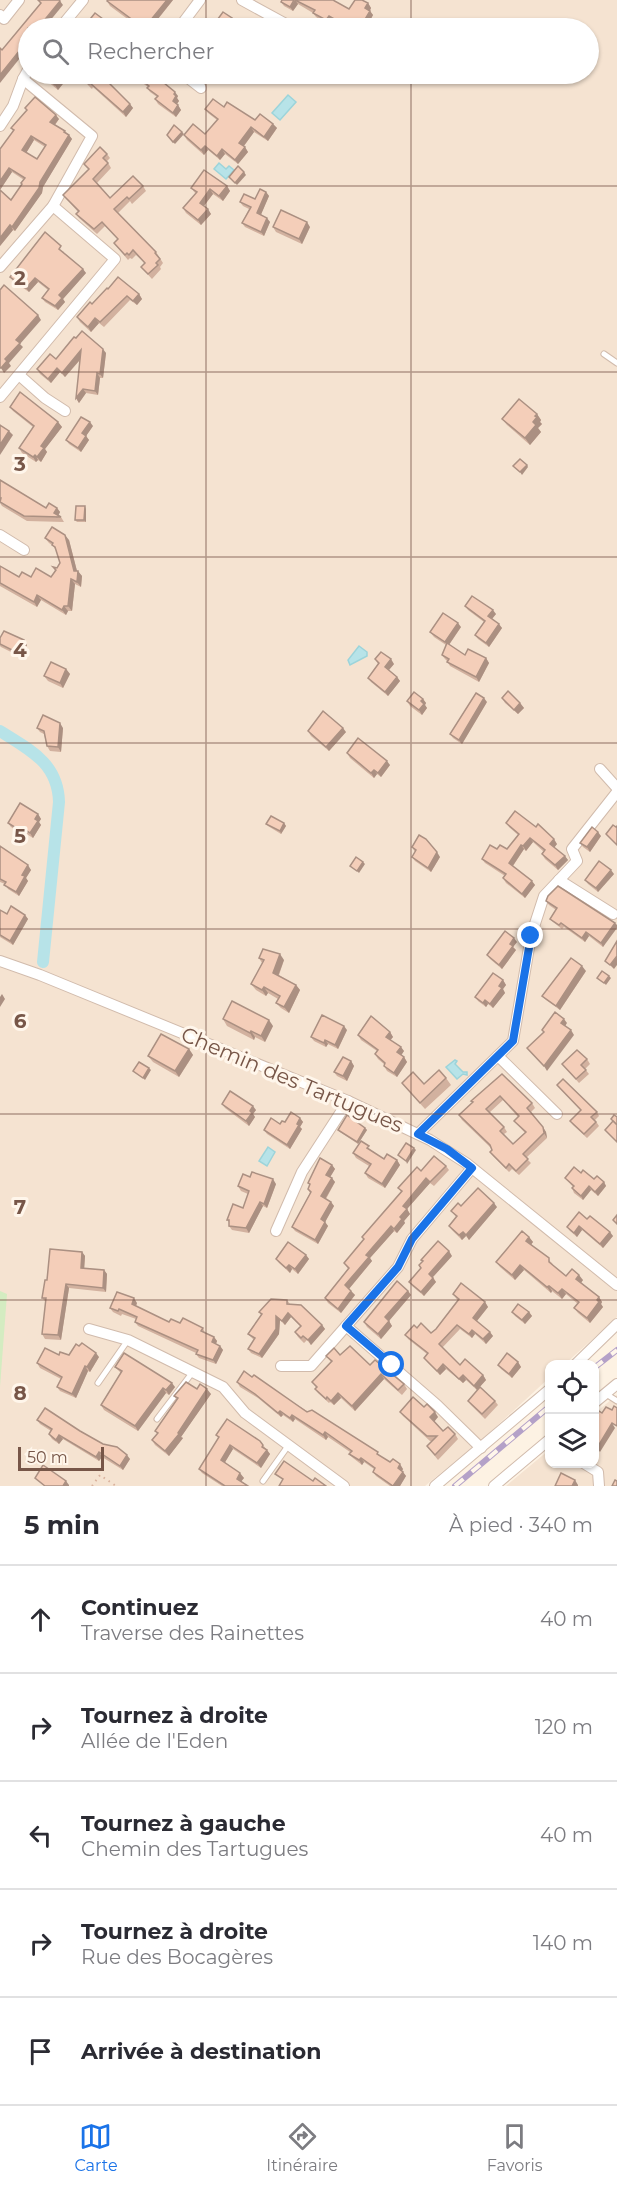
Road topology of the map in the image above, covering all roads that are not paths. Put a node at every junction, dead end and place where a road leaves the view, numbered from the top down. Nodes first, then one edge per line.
1 (19, 0) edge
2 (83, 0) edge
3 (200, 0) edge
4 (242, 0) edge
5 (0, 15) edge
6 (68, 18) edge
7 (186, 18) edge
8 (275, 18) edge
9 (22, 84) edge
10 (37, 84) edge
11 (196, 84) edge
12 (201, 88) dead end
13 (0, 126) edge
14 (52, 206) junction
15 (0, 267) edge
16 (604, 354) dead end
17 (617, 363) edge
18 (18, 375) junction
19 (0, 397) edge
20 (65, 411) dead end
21 (0, 535) edge
22 (24, 550) dead end
23 (600, 769) dead end
24 (617, 790) edge
25 (559, 880) junction
26 (613, 914) dead end
27 (0, 961) edge
28 (498, 1056) junction
29 (348, 1101) junction
30 (557, 1114) dead end
31 (418, 1134) junction
32 (472, 1168) junction
33 (276, 1231) dead end
34 (617, 1285) edge
35 (617, 1324) edge
36 (346, 1326) junction
37 (89, 1329) dead end
38 (128, 1340) junction
39 (581, 1360) edge
40 (281, 1366) dead end
41 (193, 1372) junction
42 (98, 1383) dead end
43 (617, 1384) edge
44 (545, 1392) edge
45 (606, 1394) junction
46 (599, 1399) edge
47 (617, 1401) edge
48 (157, 1419) dead end
49 (545, 1443) edge
50 (288, 1446) junction
51 (481, 1448) junction
52 (592, 1468) edge
53 (263, 1481) dead end
54 (344, 1486) edge
55 (435, 1486) edge
56 (494, 1486) edge
57 (599, 1486) edge

1 - 5 street
2 - 6 street
3 - 7 street
4 - 8 street
9 - 13 street
10 - 14 street
11 - 12 street
14 - 15 street
14 - 18 street
16 - 17 lane
18 - 19 street
18 - 20 street
21 - 22 street
23 - 24 street
24 - 25 street
25 - 26 street
25 - 28 street
27 - 29 street, Chemin des Tartugues
28 - 30 street
28 - 31 street
29 - 31 street, Chemin des Tartugues
29 - 33 street
31 - 32 street, Chemin des Tartugues
32 - 34 street, Chemin des Tartugues
32 - 36 street
35 - 39 street
36 - 40 street
36 - 51 street
37 - 38 street
38 - 41 street
38 - 42 lane
41 - 48 lane
41 - 50 street
43 - 45 street
44 - 51 street
45 - 46 street
45 - 47 lane
49 - 56 street
50 - 53 lane
50 - 54 street
51 - 55 street
52 - 57 street

